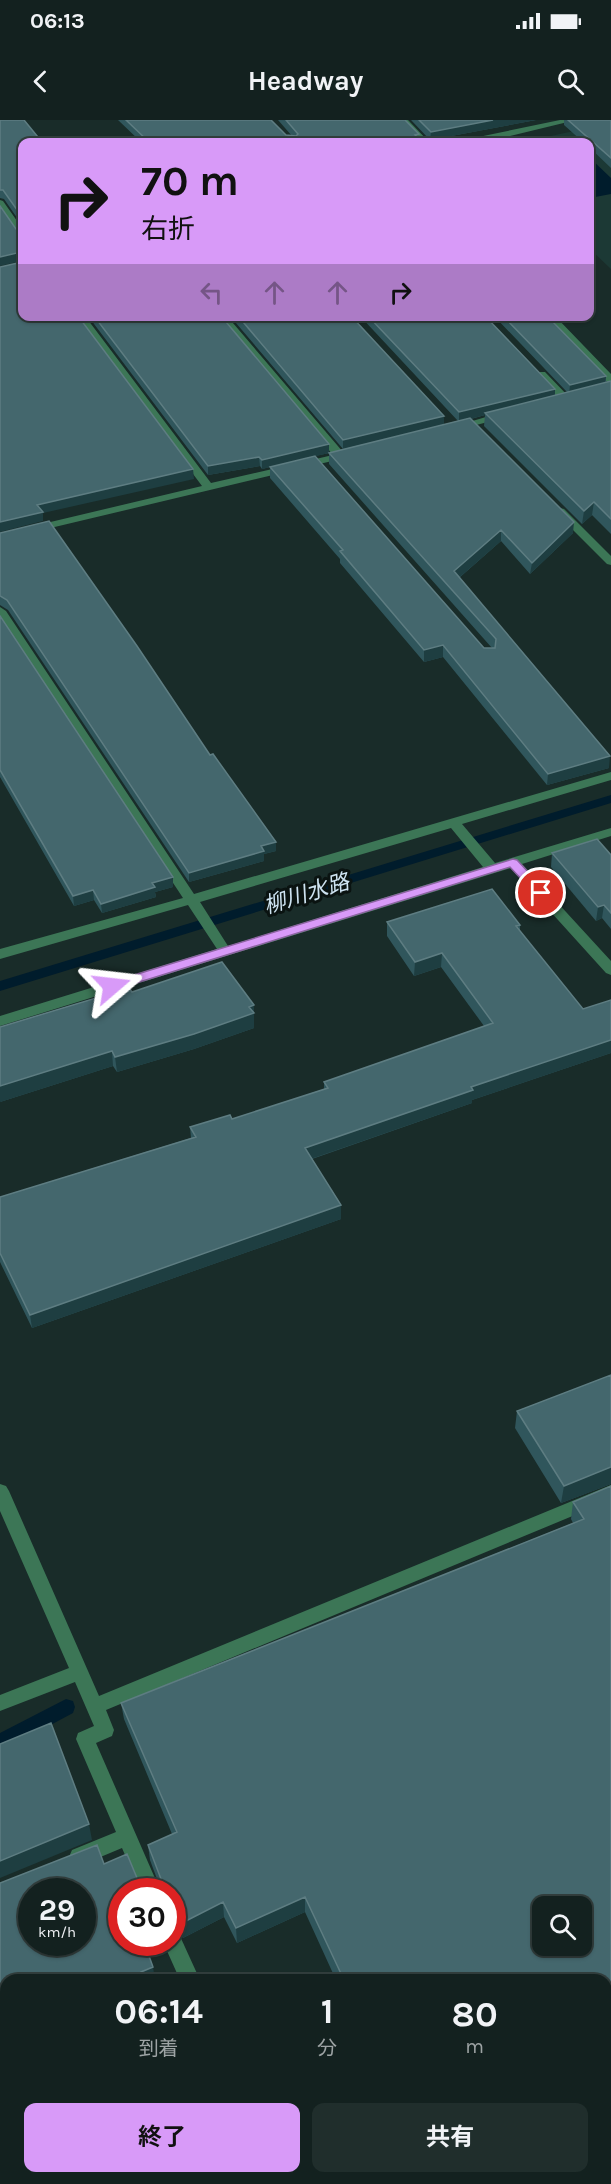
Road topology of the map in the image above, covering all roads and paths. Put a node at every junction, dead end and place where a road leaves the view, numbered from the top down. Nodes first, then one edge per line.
1 (403, 120) edge
2 (572, 120) edge
3 (421, 138) edge
4 (491, 138) edge
5 (0, 203) edge
6 (18, 225) edge
7 (84, 321) edge
8 (225, 321) edge
9 (554, 321) edge
10 (533, 366) edge
11 (611, 380) edge
12 (566, 400) edge
13 (514, 413) edge
14 (449, 426) edge
15 (363, 450) edge
16 (340, 456) junction
17 (209, 488) junction
18 (554, 505) edge
19 (0, 537) edge
20 (611, 562) edge
21 (0, 610) edge
22 (611, 776) edge
23 (454, 823) junction
24 (611, 832) edge
25 (513, 862) junction
26 (492, 869) junction
27 (190, 900) junction
28 (225, 951) junction
29 (0, 954) edge
30 (611, 970) edge
31 (0, 1021) edge
32 (0, 1491) edge
33 (611, 1492) edge
34 (80, 1672) junction
35 (0, 1704) edge
36 (95, 1706) junction
37 (126, 1837) junction
38 (63, 1863) edge
39 (145, 1878) edge
40 (179, 1956) edge
41 (187, 1974) edge

1 - 3 street
2 - 4 street
5 - 6 street
7 - 17 street
8 - 16 street
9 - 11 street
10 - 12 street
13 - 14 street
15 - 16 street
16 - 17 street
17 - 19 street
18 - 20 street
21 - 27 street
22 - 23 street
23 - 26 street
23 - 27 street
24 - 25 street
25 - 26 street
25 - 30 street
26 - 28 street
27 - 28 street
27 - 29 street
28 - 31 street
32 - 34 street
33 - 36 street
34 - 35 street
34 - 36 street
36 - 37 street
37 - 38 street
37 - 39 street
40 - 41 street

